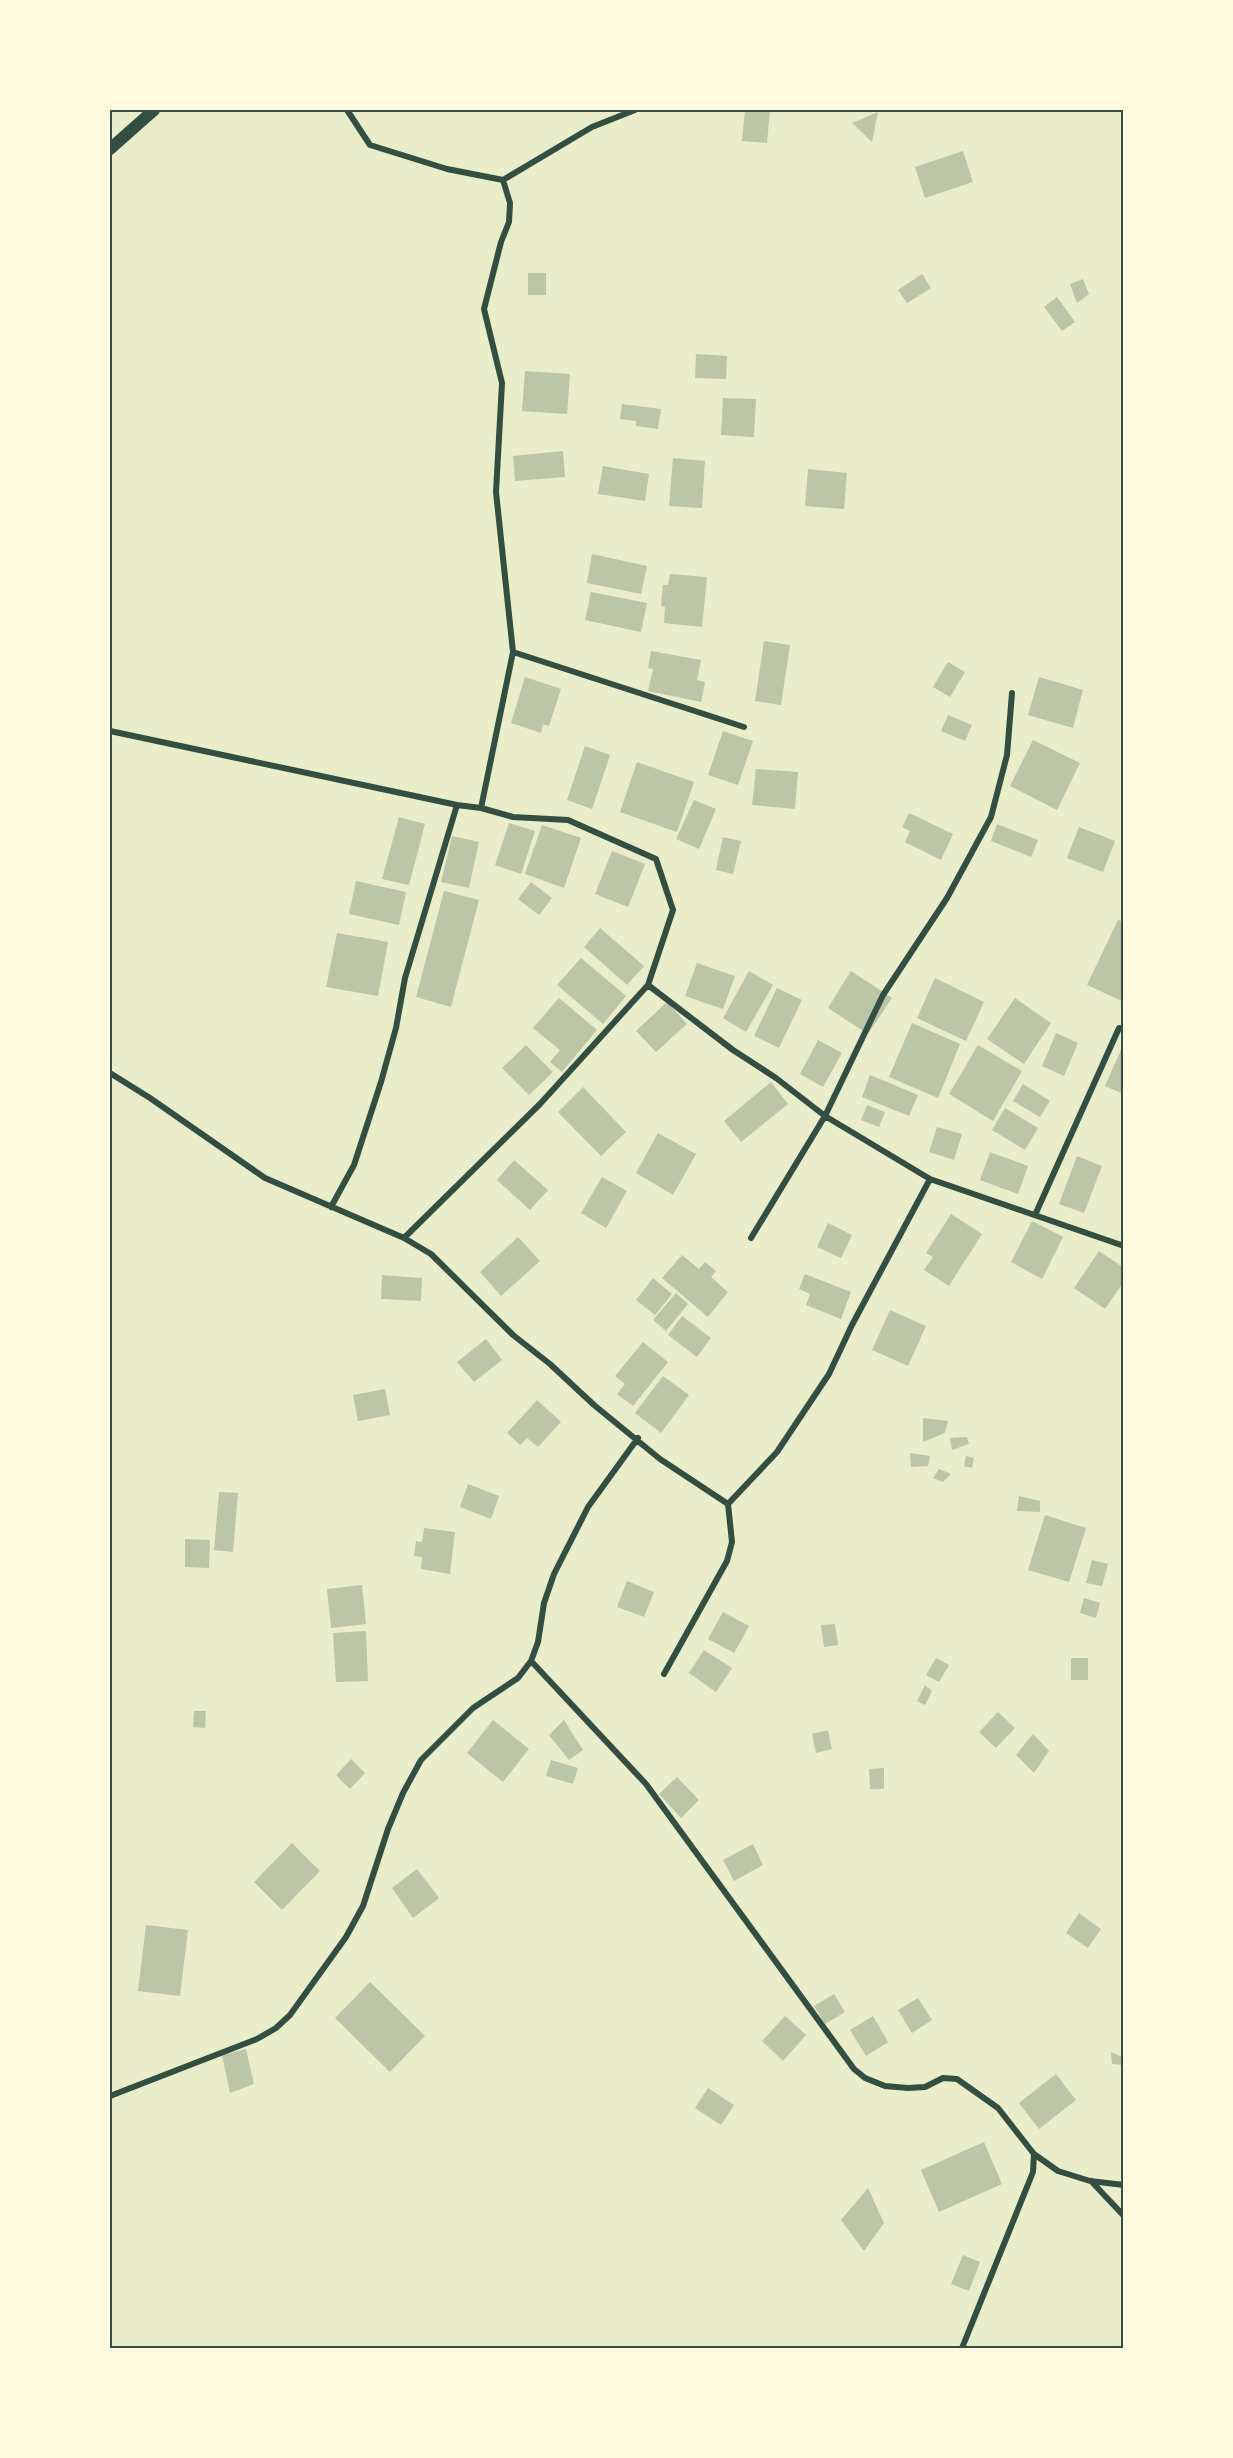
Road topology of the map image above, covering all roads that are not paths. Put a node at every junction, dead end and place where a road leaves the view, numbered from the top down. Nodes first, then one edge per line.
1 (154, 110) edge
2 (347, 110) edge
3 (635, 110) edge
4 (110, 149) edge
5 (503, 180) junction
6 (513, 652) junction
7 (1012, 693) dead end
8 (744, 727) dead end
9 (110, 731) edge
10 (458, 805) junction
11 (481, 808) junction
12 (648, 985) junction
13 (1124, 1029) edge
14 (110, 1073) edge
15 (825, 1116) junction
16 (930, 1179) junction
17 (331, 1207) junction
18 (1035, 1215) junction
19 (404, 1238) junction
20 (751, 1238) dead end
21 (1124, 1246) edge
22 (638, 1438) junction
23 (728, 1504) junction
24 (531, 1661) junction
25 (664, 1674) dead end
26 (110, 2096) edge
27 (1034, 2154) junction
28 (1090, 2181) junction
29 (1124, 2186) edge
30 (1124, 2216) edge
31 (962, 2349) edge

1 - 4 main road
2 - 5 street
3 - 5 street
5 - 6 street
6 - 8 street
6 - 11 street
7 - 15 street
9 - 10 street
10 - 11 street
10 - 17 street
11 - 12 street
12 - 15 street
12 - 19 street
13 - 18 street
14 - 17 street
15 - 16 street
15 - 20 street
16 - 18 street
16 - 23 street
17 - 19 street
18 - 21 street
19 - 22 street
22 - 23 street
22 - 24 street
23 - 25 street
24 - 26 street
24 - 27 street
27 - 28 street
27 - 31 street
28 - 29 street
28 - 30 street

